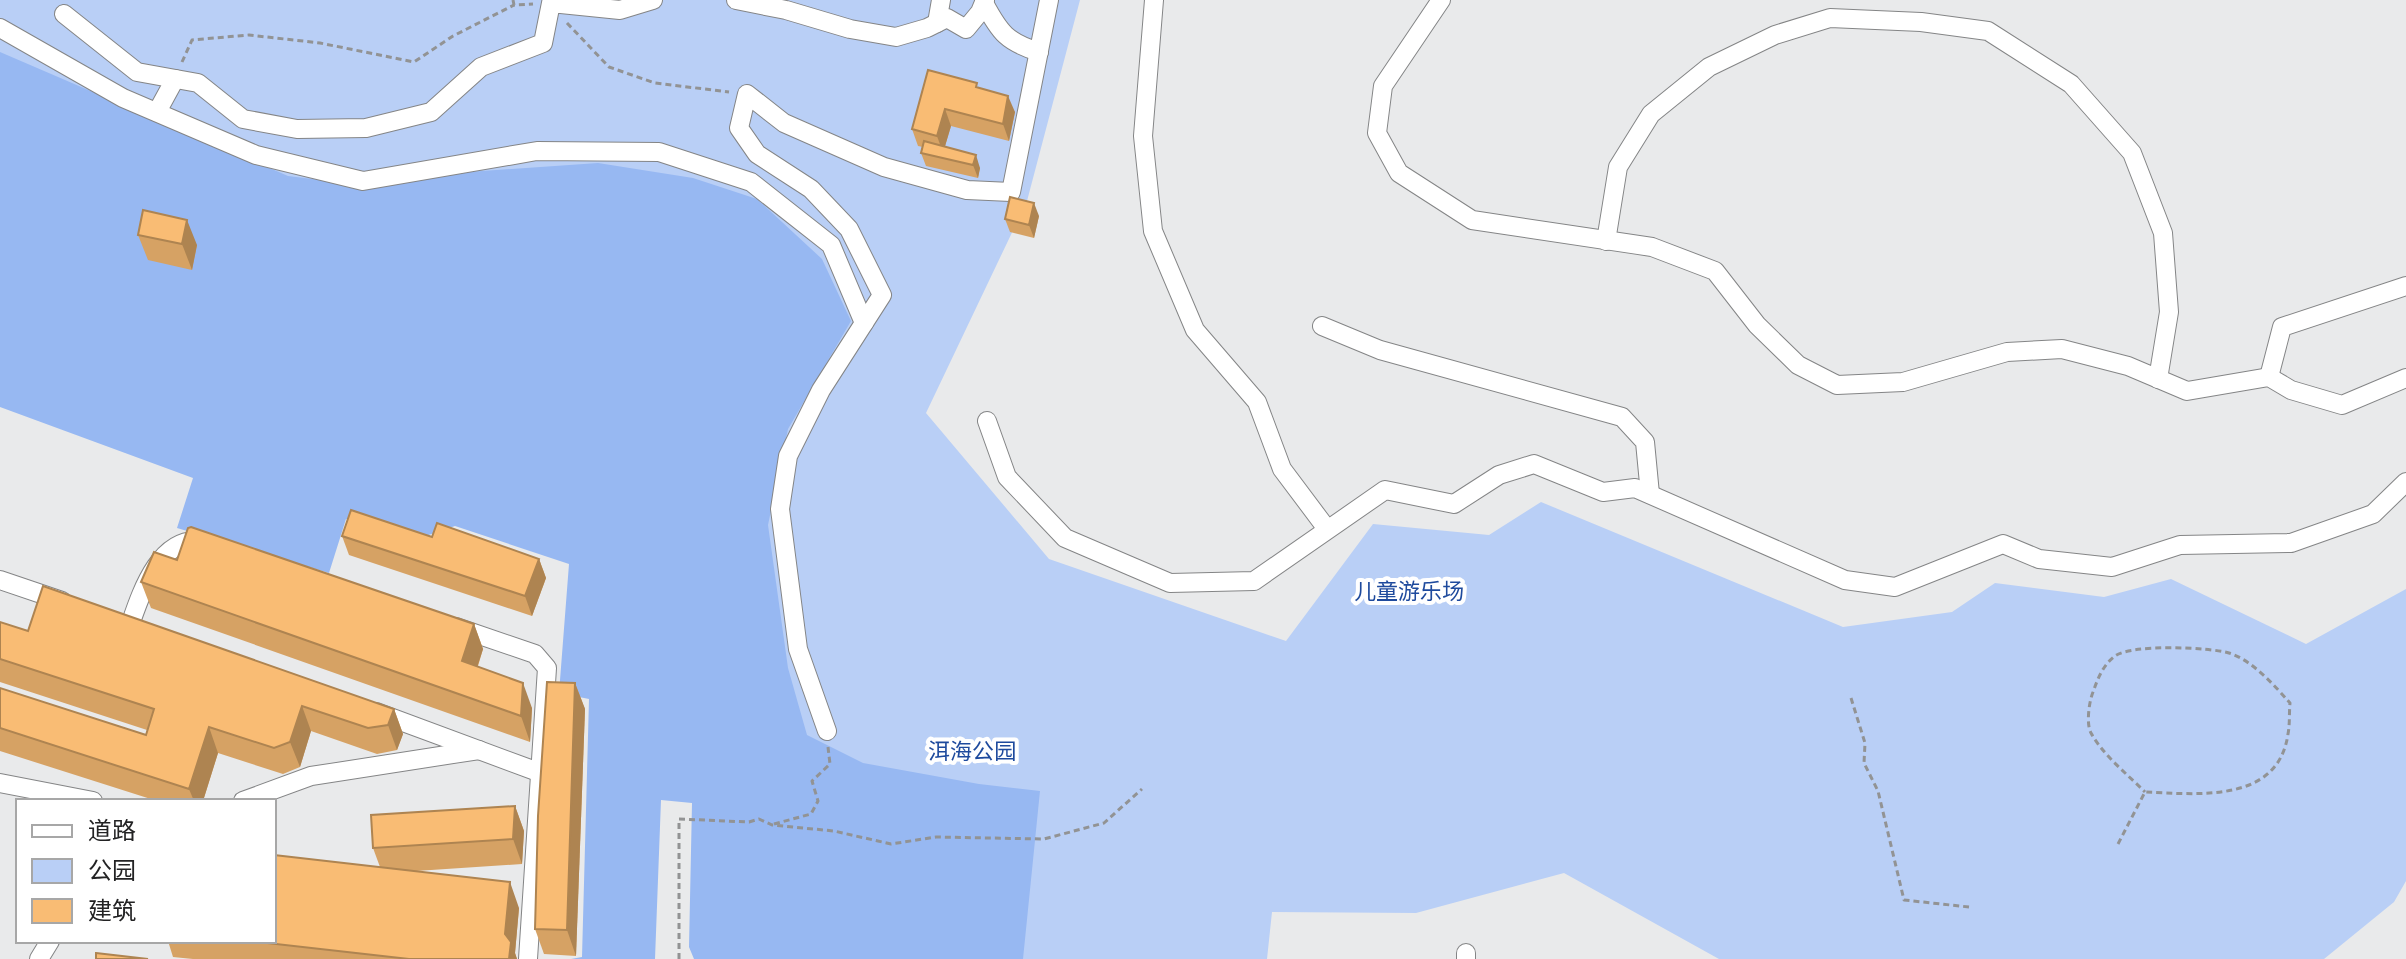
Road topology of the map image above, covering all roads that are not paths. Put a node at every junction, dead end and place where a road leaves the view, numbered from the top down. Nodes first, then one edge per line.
1 (653, 0) edge
2 (736, 0) edge
3 (941, 0) edge
4 (1049, 0) edge
5 (1154, 0) edge
6 (1441, 0) edge
7 (985, 2) edge
8 (64, 14) dead end
9 (937, 23) junction
10 (0, 28) edge
11 (1039, 52) junction
12 (175, 79) junction
13 (157, 112) junction
14 (1606, 241) junction
15 (2406, 286) edge
16 (864, 323) junction
17 (1322, 326) dead end
18 (2269, 377) junction
19 (2406, 378) edge
20 (2158, 379) junction
21 (987, 421) dead end
22 (2406, 482) edge
23 (1650, 494) junction
24 (1327, 529) junction
25 (215, 545) edge
26 (0, 580) edge
27 (72, 605) edge
28 (433, 619) edge
29 (130, 625) edge
30 (364, 708) edge
31 (827, 731) road end
32 (482, 749) junction
33 (541, 773) junction
34 (0, 783) edge
35 (83, 799) edge
36 (248, 799) edge
37 (528, 959) edge

1 - 12 street
2 - 9 street
3 - 9 street
4 - 11 street
5 - 24 street
6 - 14 street
7 - 9 street
7 - 11 street
8 - 12 street
10 - 13 street
11 - 16 street
12 - 13 street
13 - 16 street
14 - 20 street
14 - 20 street
15 - 18 street
16 - 31 street
17 - 23 street
18 - 19 street
18 - 20 street
21 - 24 street
22 - 23 street
23 - 24 street
25 - 29 street
26 - 27 street
28 - 33 street
30 - 32 street
32 - 33 street
32 - 36 street
33 - 37 street
34 - 35 street

